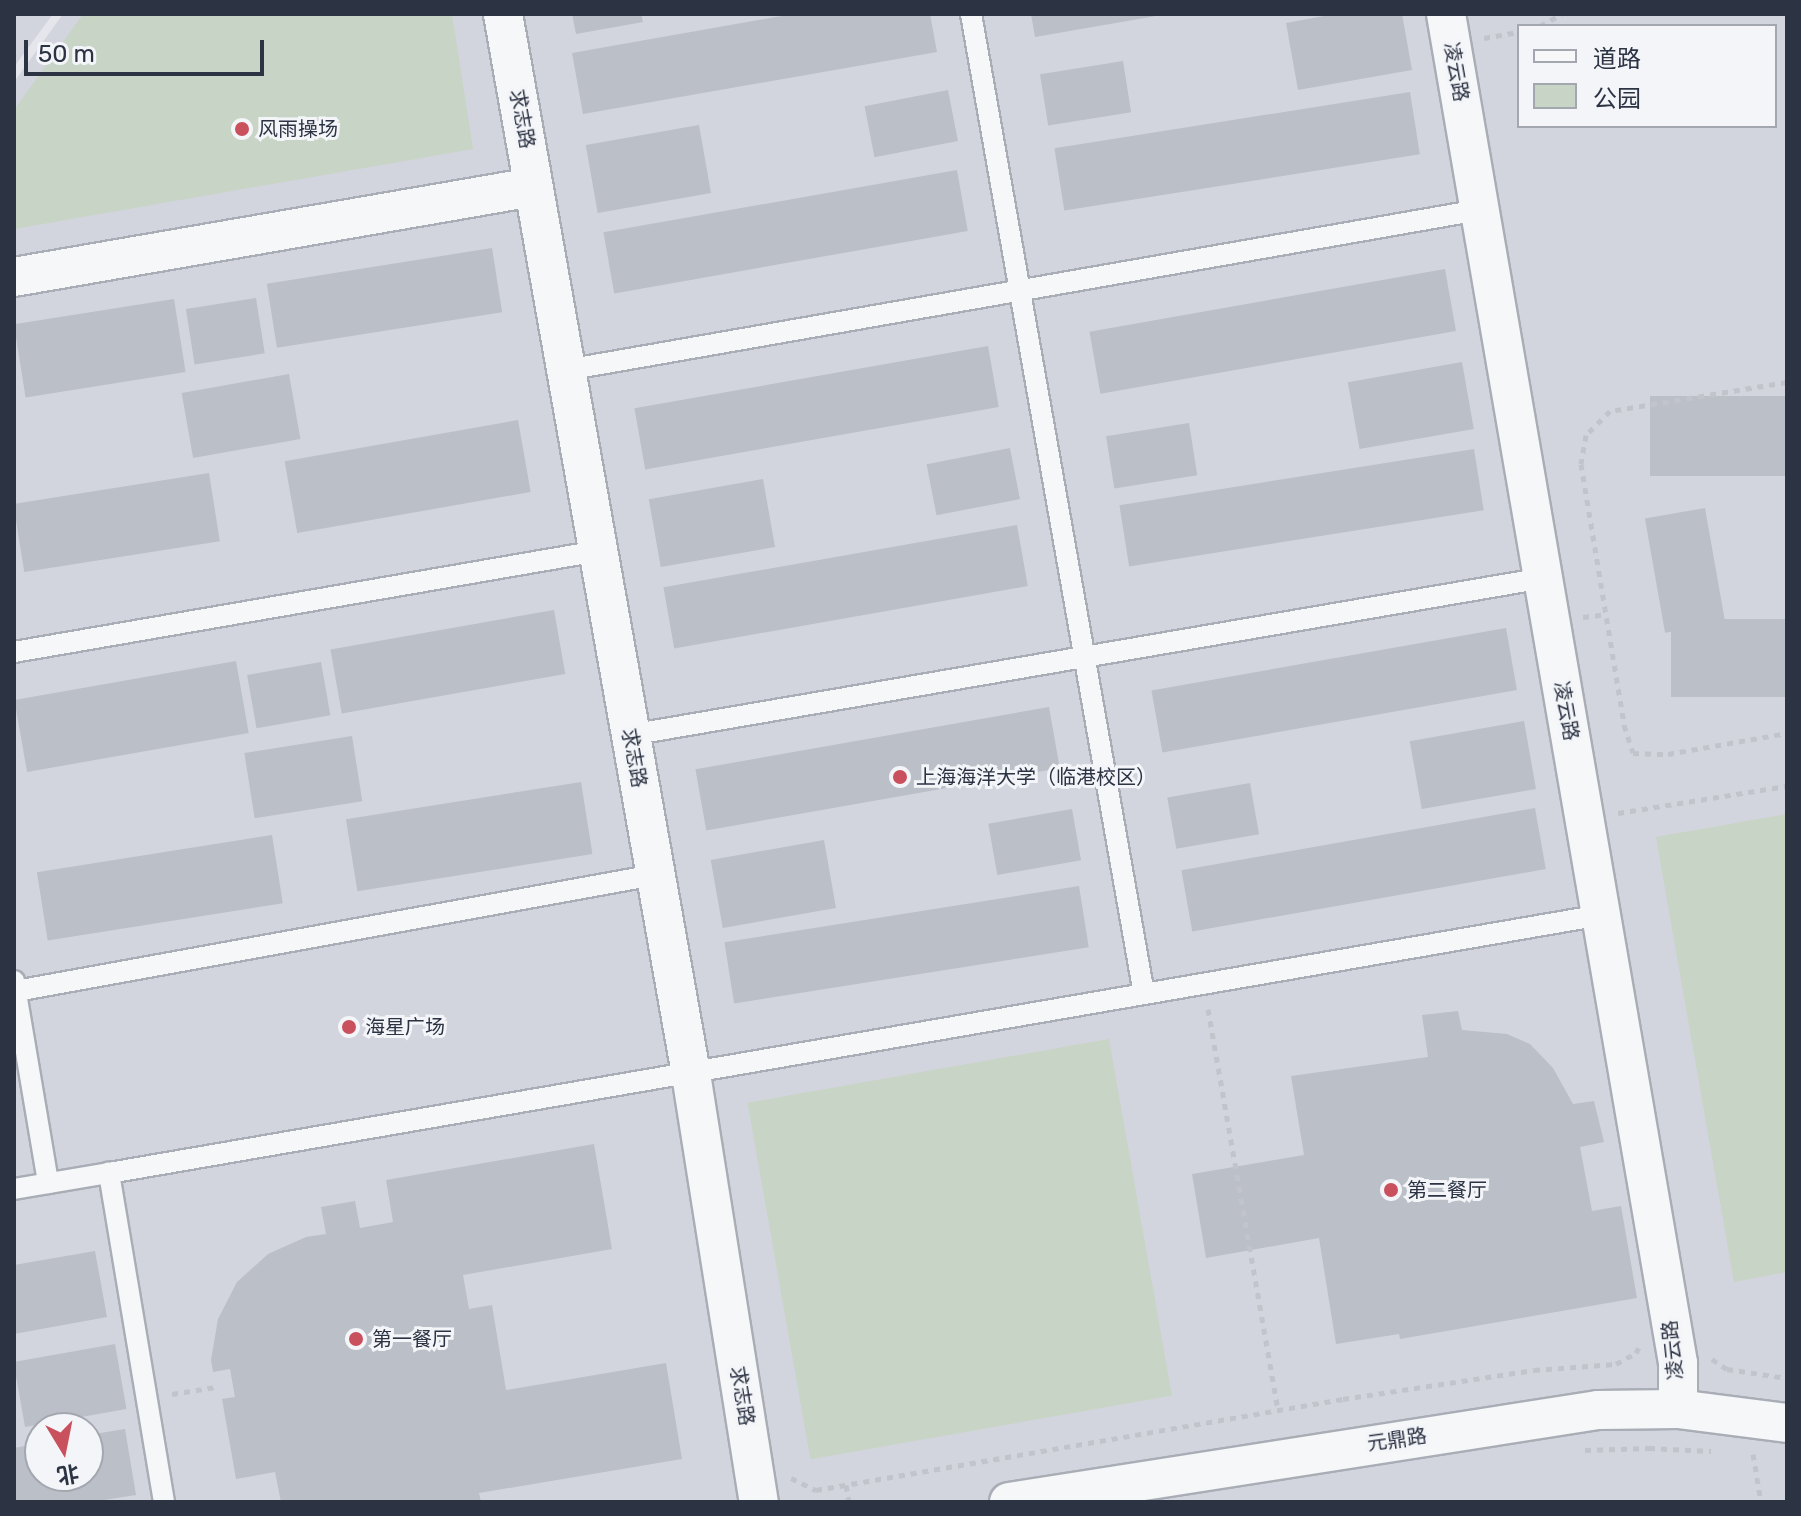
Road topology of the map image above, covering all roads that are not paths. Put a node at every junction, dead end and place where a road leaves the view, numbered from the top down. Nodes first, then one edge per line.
1 (503, 14) edge
2 (971, 14) edge
3 (1446, 14) edge
4 (533, 187) junction
5 (1479, 210) junction
6 (14, 277) edge
7 (1021, 289) junction
8 (566, 370) junction
9 (598, 551) junction
10 (1544, 578) junction
11 (14, 652) edge
12 (1086, 657) junction
13 (630, 735) junction
14 (654, 875) junction
15 (1601, 915) junction
16 (15, 986) edge
17 (1144, 994) junction
18 (691, 1074) junction
19 (109, 1173) junction
20 (48, 1183) junction
21 (14, 1189) edge
22 (1678, 1409) junction
23 (1787, 1423) edge
24 (164, 1502) edge
25 (759, 1502) edge
26 (1009, 1502) edge

1 - 4 street, 求志路
2 - 7 lane
3 - 5 street, 凌云路
4 - 6 street
4 - 8 street, 求志路
5 - 7 lane
5 - 10 street, 凌云路
7 - 8 lane
7 - 12 lane
8 - 9 street, 求志路
9 - 11 lane
9 - 13 street, 求志路
10 - 12 lane
10 - 15 street, 凌云路
12 - 13 lane
12 - 17 lane
13 - 14 street, 求志路
14 - 16 lane
14 - 18 street, 求志路
15 - 17 lane
15 - 22 street, 凌云路
16 - 20 lane
17 - 18 lane
18 - 19 lane
18 - 25 street, 求志路
19 - 20 lane
19 - 24 lane
20 - 21 lane
22 - 23 street, 元鼎路
22 - 26 street, 元鼎路

